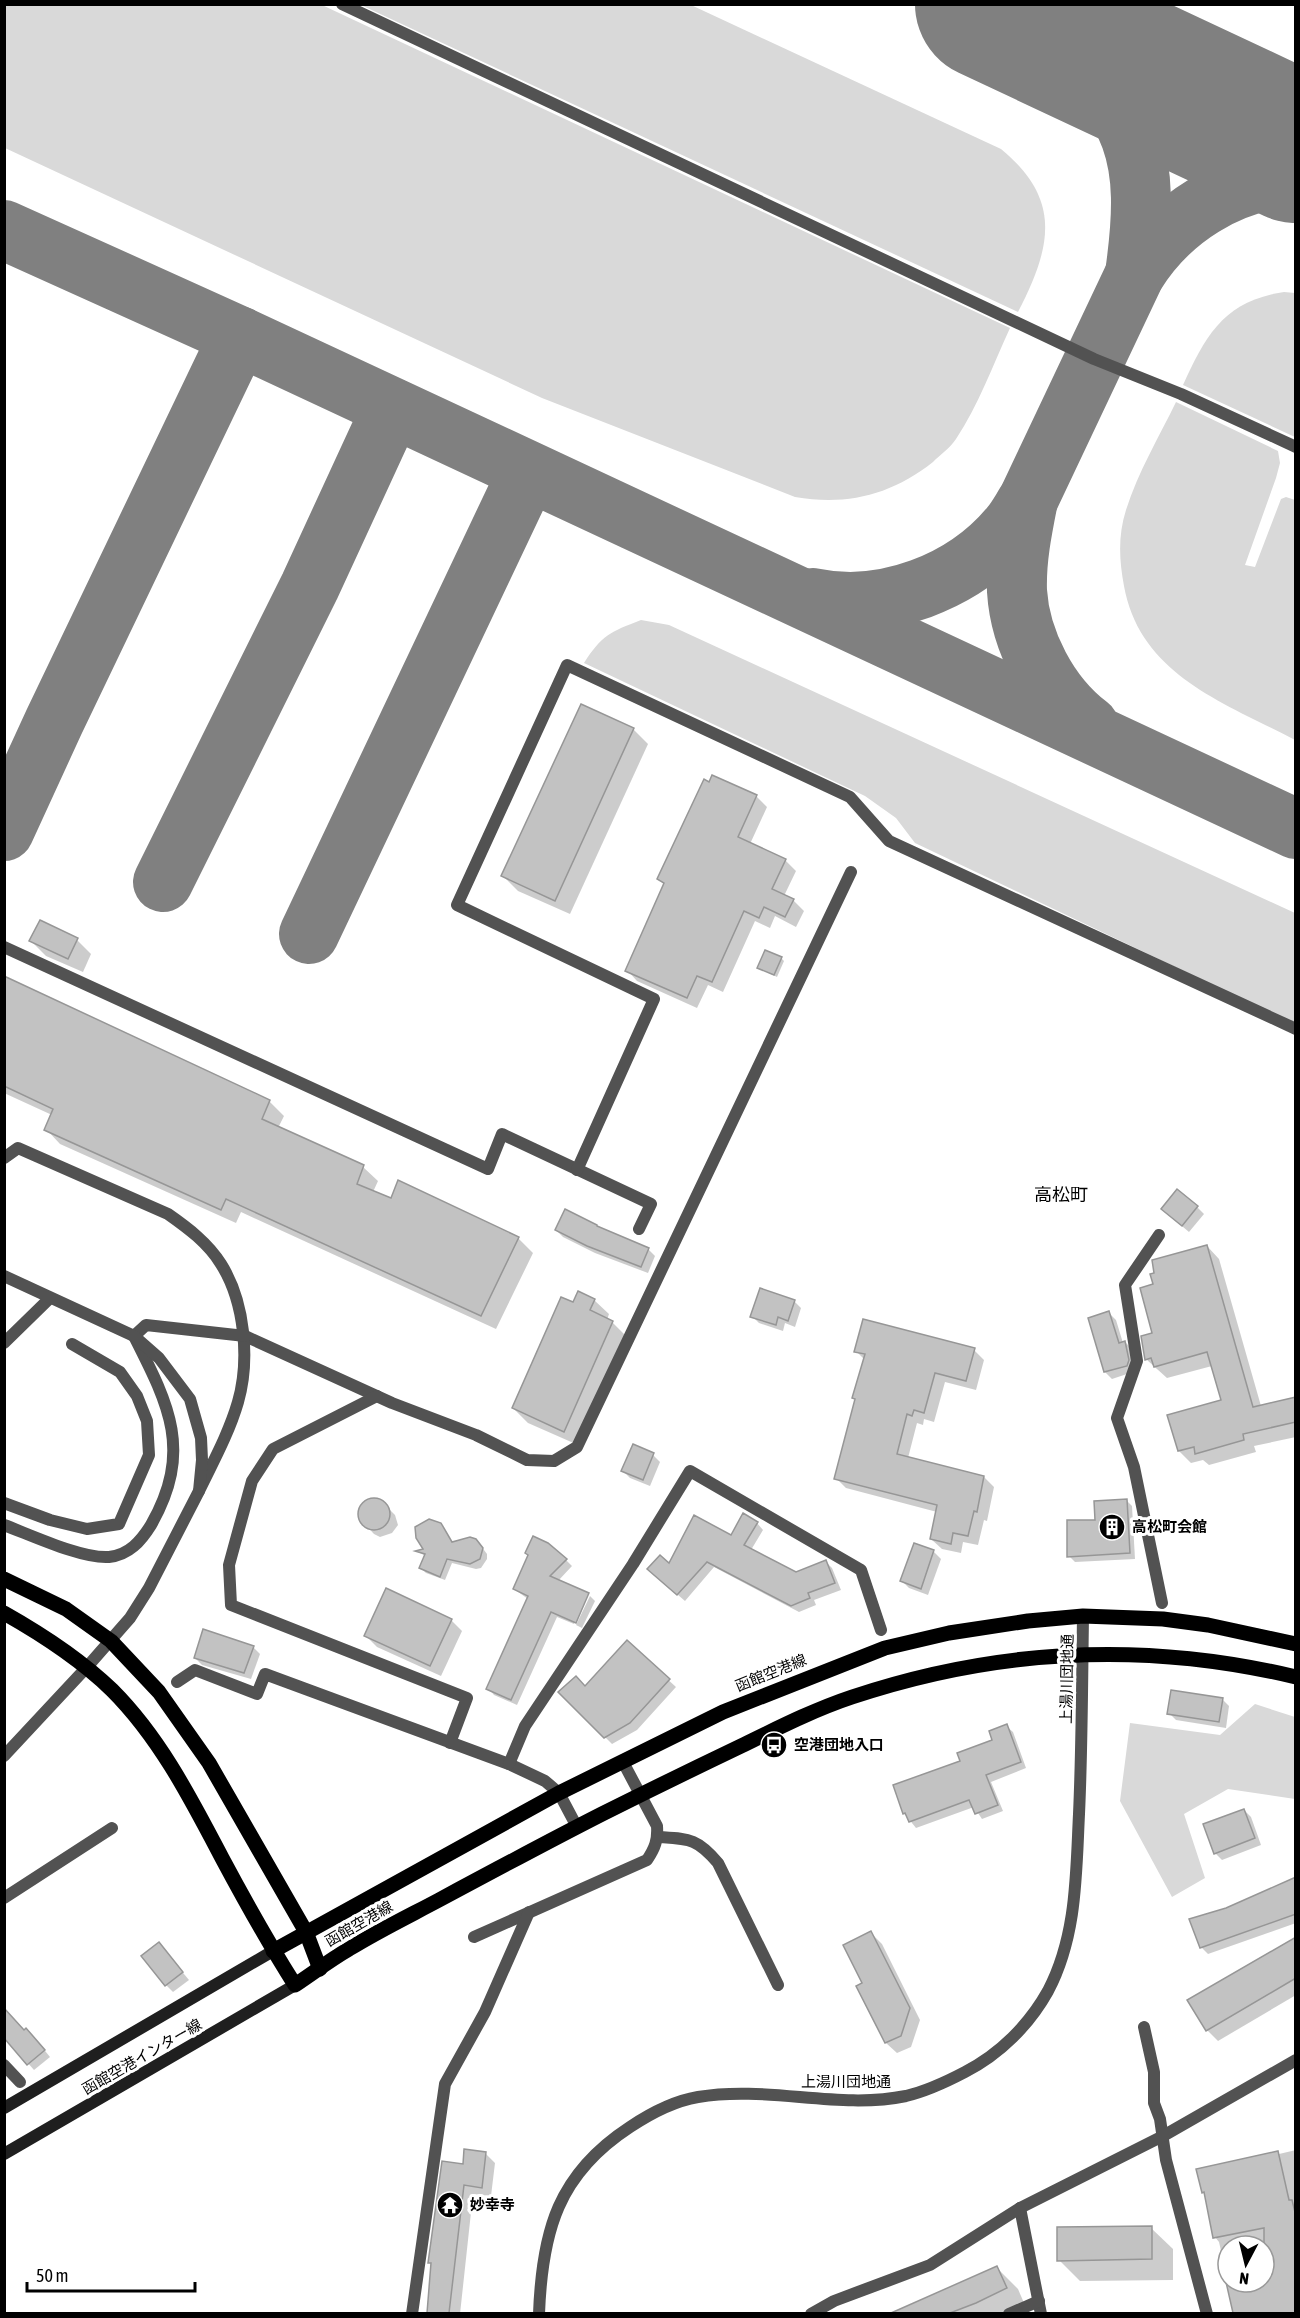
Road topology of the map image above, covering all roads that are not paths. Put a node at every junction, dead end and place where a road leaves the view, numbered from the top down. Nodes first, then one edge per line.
1 (342, 4) edge
2 (1296, 447) edge
3 (851, 872) dead end
4 (4, 947) edge
5 (1296, 1029) edge
6 (4, 1158) edge
7 (577, 1170) junction
8 (639, 1229) dead end
9 (1159, 1235) dead end
10 (4, 1276) edge
11 (50, 1298) junction
12 (134, 1336) junction
13 (245, 1336) junction
14 (4, 1343) edge
15 (72, 1344) dead end
16 (377, 1396) junction
17 (200, 1491) junction
18 (4, 1503) edge
19 (4, 1525) edge
20 (4, 1579) edge
21 (1162, 1603) dead end
22 (4, 1613) edge
23 (1083, 1616) junction
24 (881, 1630) dead end
25 (111, 1641) junction
26 (1296, 1644) edge
27 (1083, 1654) junction
28 (87, 1667) junction
29 (1296, 1677) edge
30 (177, 1682) dead end
31 (450, 1743) junction
32 (4, 1756) edge
33 (623, 1762) junction
34 (509, 1764) junction
35 (558, 1793) junction
36 (641, 1794) junction
37 (577, 1827) junction
38 (112, 1828) dead end
39 (658, 1838) junction
40 (4, 1898) edge
41 (529, 1912) junction
42 (306, 1932) junction
43 (474, 1937) dead end
44 (273, 1951) junction
45 (320, 1969) junction
46 (295, 1985) junction
47 (778, 1985) dead end
48 (1144, 2027) dead end
49 (1296, 2060) edge
50 (4, 2065) edge
51 (20, 2082) dead end
52 (4, 2108) edge
53 (1163, 2136) junction
54 (4, 2154) edge
55 (1020, 2208) junction
56 (1039, 2301) junction
57 (412, 2313) edge
58 (538, 2313) edge
59 (811, 2313) edge
60 (1009, 2313) edge
61 (1041, 2313) edge
62 (1207, 2313) edge

1 - 2 street
3 - 16 street
4 - 7 street
5 - 7 street
6 - 13 street
7 - 8 street
9 - 21 street
10 - 11 street
11 - 12 street
11 - 14 street
12 - 13 street
12 - 17 street
12 - 19 street
13 - 16 street
13 - 17 street
15 - 18 street
16 - 31 street
17 - 25 street
20 - 25 main road, 函館空港線
22 - 28 main road
23 - 26 main road, 函館空港線
23 - 27 street, 上湯川団地通
23 - 33 main road, 函館空港線
24 - 34 street
25 - 28 street
25 - 42 main road, 函館空港線
27 - 29 main road, 函館空港線
27 - 36 main road, 函館空港線
27 - 58 street, 上湯川団地通
28 - 32 street
28 - 44 main road
30 - 31 street
31 - 34 street
33 - 35 main road, 函館空港線
33 - 36 street
34 - 35 street
35 - 37 street
35 - 42 main road, 函館空港線
36 - 37 main road, 函館空港線
36 - 39 street
37 - 45 main road, 函館空港線
38 - 40 street
39 - 41 street
39 - 47 street
41 - 43 street
41 - 57 street
42 - 44 main road, 函館空港線
42 - 45 main road, 函館空港線
44 - 46 main road
44 - 52 main road, 函館空港インター線
45 - 46 main road, 函館空港線
46 - 54 main road, 函館空港インター線
48 - 53 street
49 - 53 street
50 - 51 street
53 - 55 street
53 - 62 street
55 - 56 street
55 - 59 street
56 - 60 street
56 - 61 street

